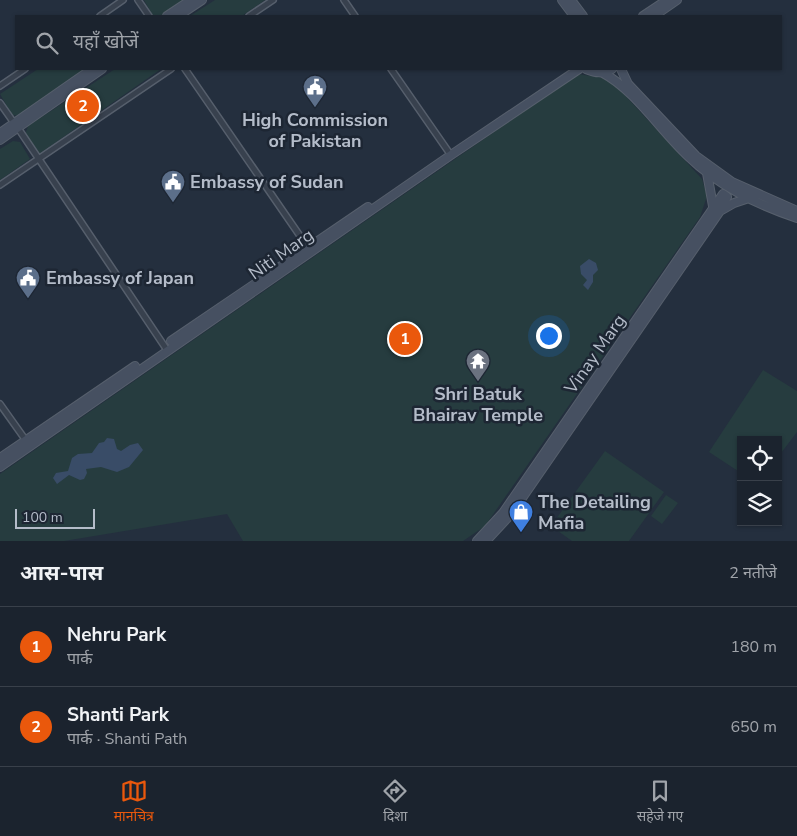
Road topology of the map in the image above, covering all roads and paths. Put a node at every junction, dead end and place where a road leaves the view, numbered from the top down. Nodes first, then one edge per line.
1 (123, 0) edge
2 (138, 0) edge
3 (191, 0) edge
4 (202, 0) edge
5 (273, 0) edge
6 (344, 0) edge
7 (562, 0) edge
8 (572, 0) edge
9 (667, 0) edge
10 (678, 0) edge
11 (101, 15) edge
12 (148, 15) edge
13 (168, 15) edge
14 (180, 15) edge
15 (250, 15) edge
16 (354, 15) edge
17 (573, 15) edge
18 (582, 15) edge
19 (644, 15) edge
20 (656, 15) edge
21 (24, 70) edge
22 (91, 70) edge
23 (100, 70) edge
24 (170, 70) edge
25 (186, 70) edge
26 (393, 70) edge
27 (567, 70) edge
28 (577, 70) edge
29 (590, 70) edge
30 (610, 70) edge
31 (621, 70) edge
32 (603, 73) junction
33 (0, 86) edge
34 (0, 103) edge
35 (16, 126) junction
36 (0, 133) edge
37 (0, 140) edge
38 (448, 150) junction
39 (38, 159) junction
40 (707, 173) junction
41 (0, 185) edge
42 (749, 198) junction
43 (713, 206) junction
44 (720, 211) junction
45 (797, 212) edge
46 (797, 218) edge
47 (309, 249) junction
48 (166, 348) junction
49 (0, 404) edge
50 (28, 444) junction
51 (0, 458) edge
52 (0, 467) edge
53 (477, 541) edge
54 (486, 541) edge

1 - 11 street
2 - 12 street
3 - 13 main road
4 - 14 main road
5 - 15 street
6 - 16 street
7 - 17 main road
8 - 18 main road
9 - 19 main road
10 - 20 main road
21 - 33 street
22 - 35 main road
23 - 35 main road
24 - 39 street
25 - 47 street
26 - 38 street
27 - 38 main road, Niti Marg
28 - 47 main road, Niti Marg
29 - 32 main road
30 - 32 main road
31 - 45 main road
32 - 40 main road
34 - 35 street
35 - 36 main road
35 - 37 main road
35 - 39 street
38 - 47 main road, Niti Marg
39 - 41 street
39 - 48 street
40 - 42 main road
40 - 43 main road
42 - 44 main road, Vinay Marg
42 - 46 main road
43 - 44 main road
43 - 53 main road, Vinay Marg
44 - 54 main road, Vinay Marg
47 - 48 main road, Niti Marg
48 - 50 main road, Niti Marg
49 - 50 street
50 - 51 main road, Niti Marg
50 - 52 main road, Niti Marg

